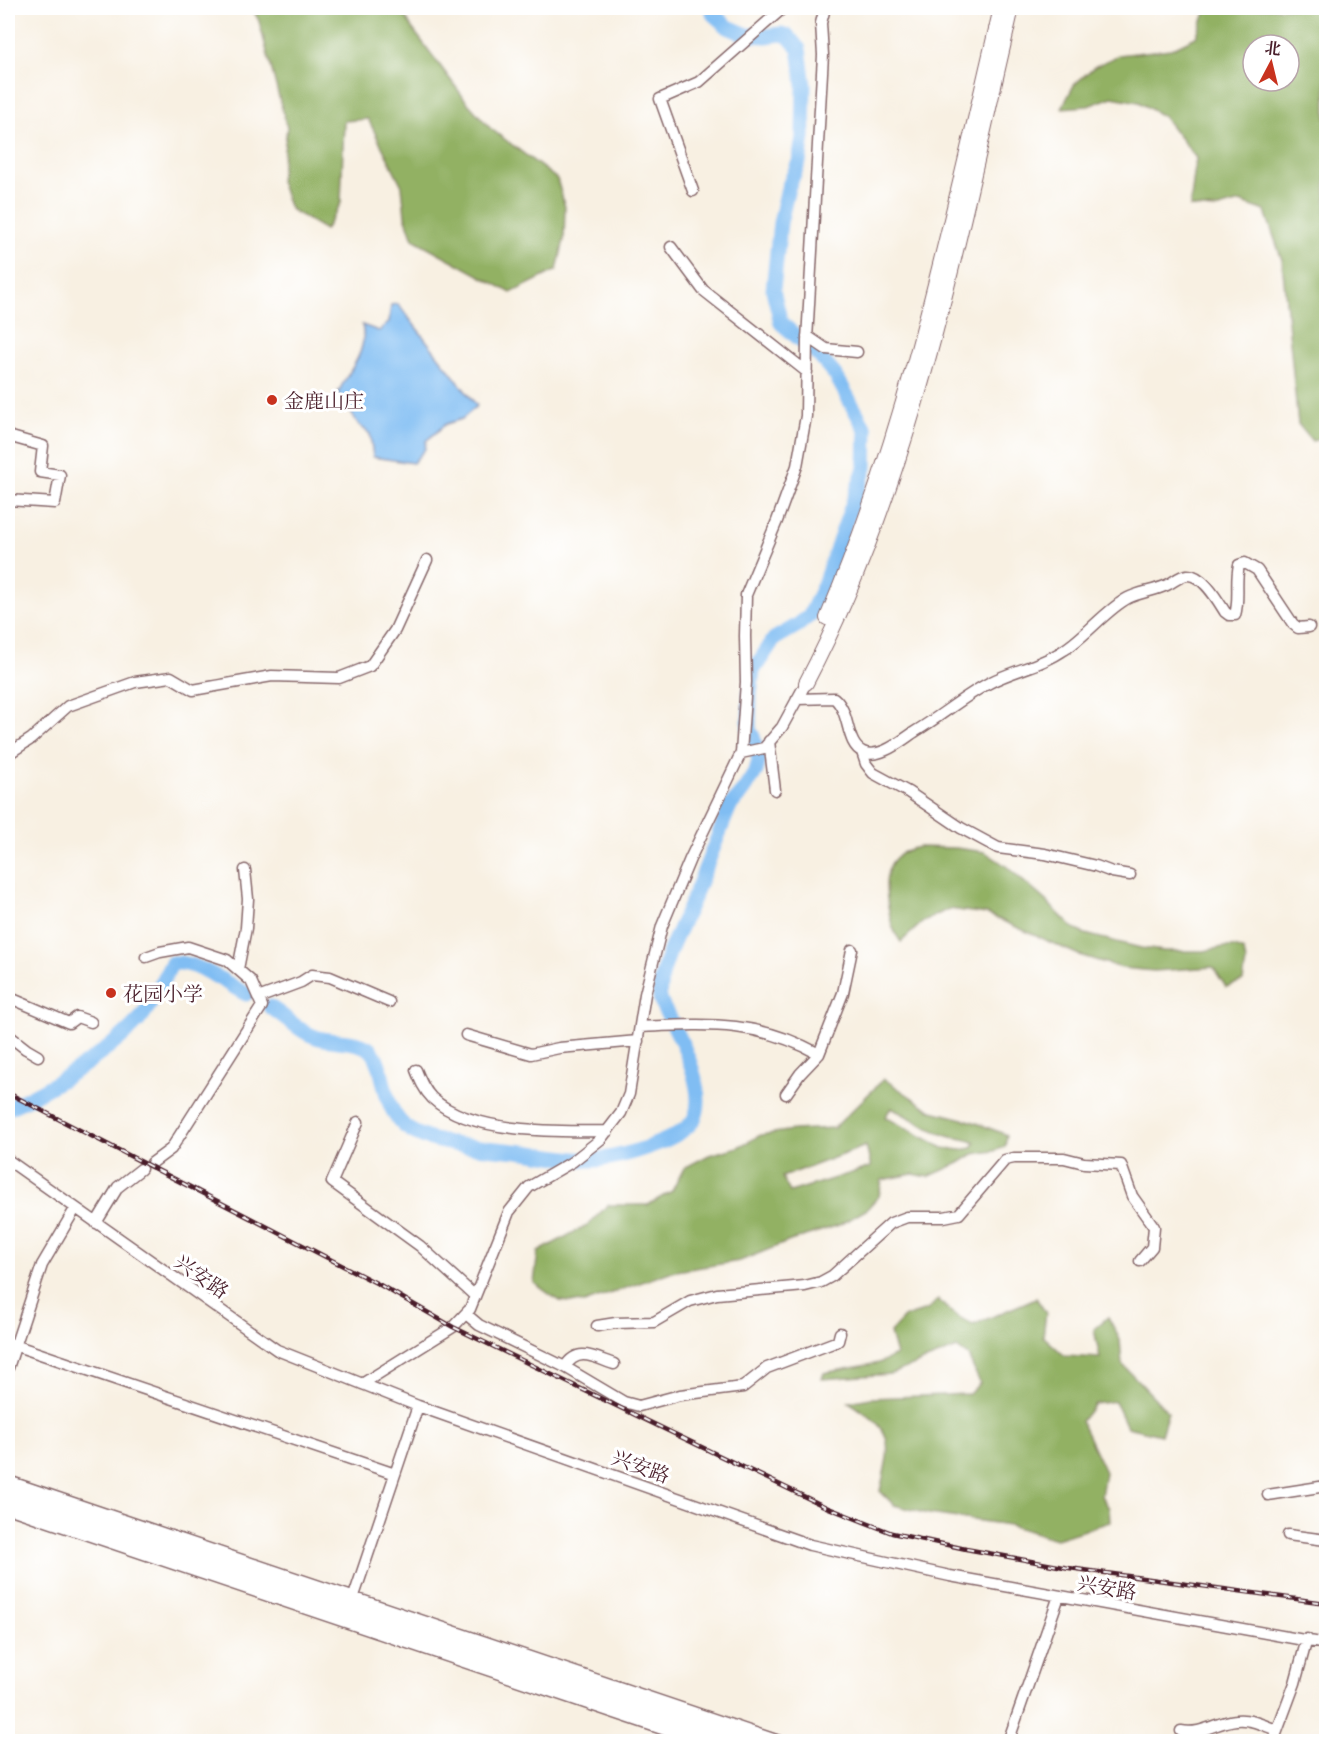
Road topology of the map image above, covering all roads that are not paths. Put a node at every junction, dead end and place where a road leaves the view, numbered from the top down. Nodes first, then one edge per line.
1 (783, 8) edge
2 (1001, 8) edge
3 (1012, 8) edge
4 (822, 10) edge
5 (693, 191) dead end
6 (670, 247) dead end
7 (807, 338) junction
8 (857, 352) dead end
9 (807, 372) junction
10 (8, 436) edge
11 (8, 500) edge
12 (427, 560) dead end
13 (1309, 627) dead end
14 (806, 682) junction
15 (797, 699) junction
16 (767, 744) junction
17 (747, 752) junction
18 (862, 752) junction
19 (8, 754) edge
20 (775, 790) dead end
21 (245, 870) dead end
22 (1130, 875) dead end
23 (852, 950) dead end
24 (146, 957) dead end
25 (238, 969) junction
26 (8, 997) edge
27 (258, 998) junction
28 (388, 1002) dead end
29 (91, 1022) dead end
30 (640, 1027) junction
31 (8, 1035) edge
32 (466, 1035) dead end
33 (638, 1041) junction
34 (819, 1054) junction
35 (38, 1056) dead end
36 (416, 1070) dead end
37 (786, 1094) dead end
38 (358, 1122) dead end
39 (608, 1131) junction
40 (8, 1160) edge
41 (152, 1162) dead end
42 (141, 1169) dead end
43 (75, 1209) junction
44 (96, 1223) junction
45 (1140, 1261) dead end
46 (475, 1296) junction
47 (465, 1314) junction
48 (597, 1326) dead end
49 (840, 1333) dead end
50 (11, 1344) edge
51 (614, 1364) dead end
52 (565, 1367) junction
53 (8, 1368) edge
54 (362, 1384) junction
55 (418, 1406) junction
56 (395, 1474) junction
57 (8, 1480) edge
58 (1326, 1486) edge
59 (8, 1491) edge
60 (1268, 1495) dead end
61 (8, 1505) edge
62 (1288, 1535) dead end
63 (1326, 1540) edge
64 (1059, 1596) junction
65 (350, 1607) junction
66 (1307, 1640) junction
67 (1326, 1644) edge
68 (1277, 1730) junction
69 (1181, 1731) dead end
70 (746, 1741) edge
71 (710, 1742) edge
72 (782, 1742) edge
73 (1008, 1742) edge
74 (1274, 1742) edge

1 - 5 street
2 - 14 main road
3 - 14 main road
4 - 7 street
6 - 9 street
7 - 8 street
7 - 9 street
9 - 17 street
10 - 11 street
12 - 19 street
13 - 18 street
14 - 15 street
15 - 16 street
15 - 18 street
16 - 17 street
16 - 20 street
17 - 30 street
18 - 22 street
21 - 25 street
23 - 34 street
24 - 25 street
25 - 27 street
26 - 29 street
27 - 28 street
27 - 41 street
30 - 33 street
30 - 34 street
31 - 35 street
32 - 33 street
33 - 39 street
34 - 37 street
36 - 39 street
38 - 46 street
39 - 46 street
40 - 43 street, 兴安路
42 - 44 street
43 - 44 street, 兴安路
43 - 50 street
44 - 54 street, 兴安路
45 - 48 street
46 - 47 street
47 - 52 street
47 - 54 street
49 - 52 street
50 - 53 street
50 - 56 street
51 - 52 street
54 - 55 street, 兴安路
55 - 56 street
55 - 64 street, 兴安路
56 - 65 street
57 - 65 street
58 - 60 street
59 - 65 highway
61 - 65 highway
62 - 63 street
64 - 66 street, 兴安路
64 - 73 street
65 - 70 highway
65 - 71 highway
65 - 72 street
66 - 67 street, 兴安路
66 - 68 street
68 - 69 street
68 - 74 street

